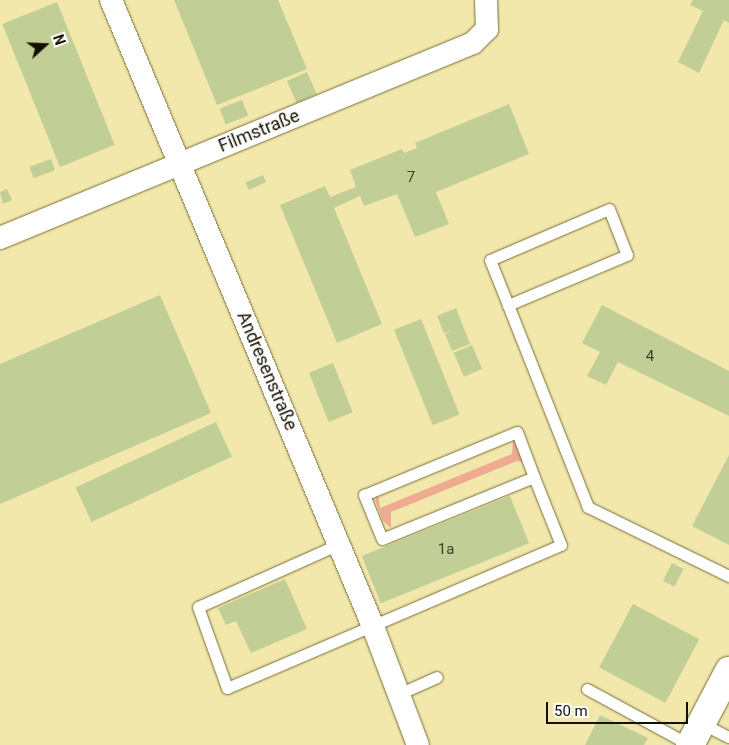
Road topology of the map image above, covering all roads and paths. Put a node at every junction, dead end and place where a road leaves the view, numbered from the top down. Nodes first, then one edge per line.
1 (111, 0) edge
2 (486, 0) edge
3 (180, 164) junction
4 (0, 238) edge
5 (508, 305) junction
6 (534, 476) junction
7 (339, 544) junction
8 (729, 576) edge
9 (372, 624) junction
10 (729, 671) edge
11 (437, 676) dead end
12 (587, 690) dead end
13 (400, 693) junction
14 (694, 738) edge
15 (729, 738) edge
16 (418, 745) edge

1 - 3 street, Andresenstraße
2 - 3 street, Filmstraße
3 - 4 street, Filmstraße
3 - 7 street, Andresenstraße
5 - 5 lane
5 - 8 lane
6 - 6 lane
6 - 9 lane
7 - 9 street, Andresenstraße
7 - 9 lane
9 - 13 street, Andresenstraße
10 - 14 street
11 - 13 lane
12 - 14 lane
13 - 16 street, Andresenstraße
14 - 15 lane

